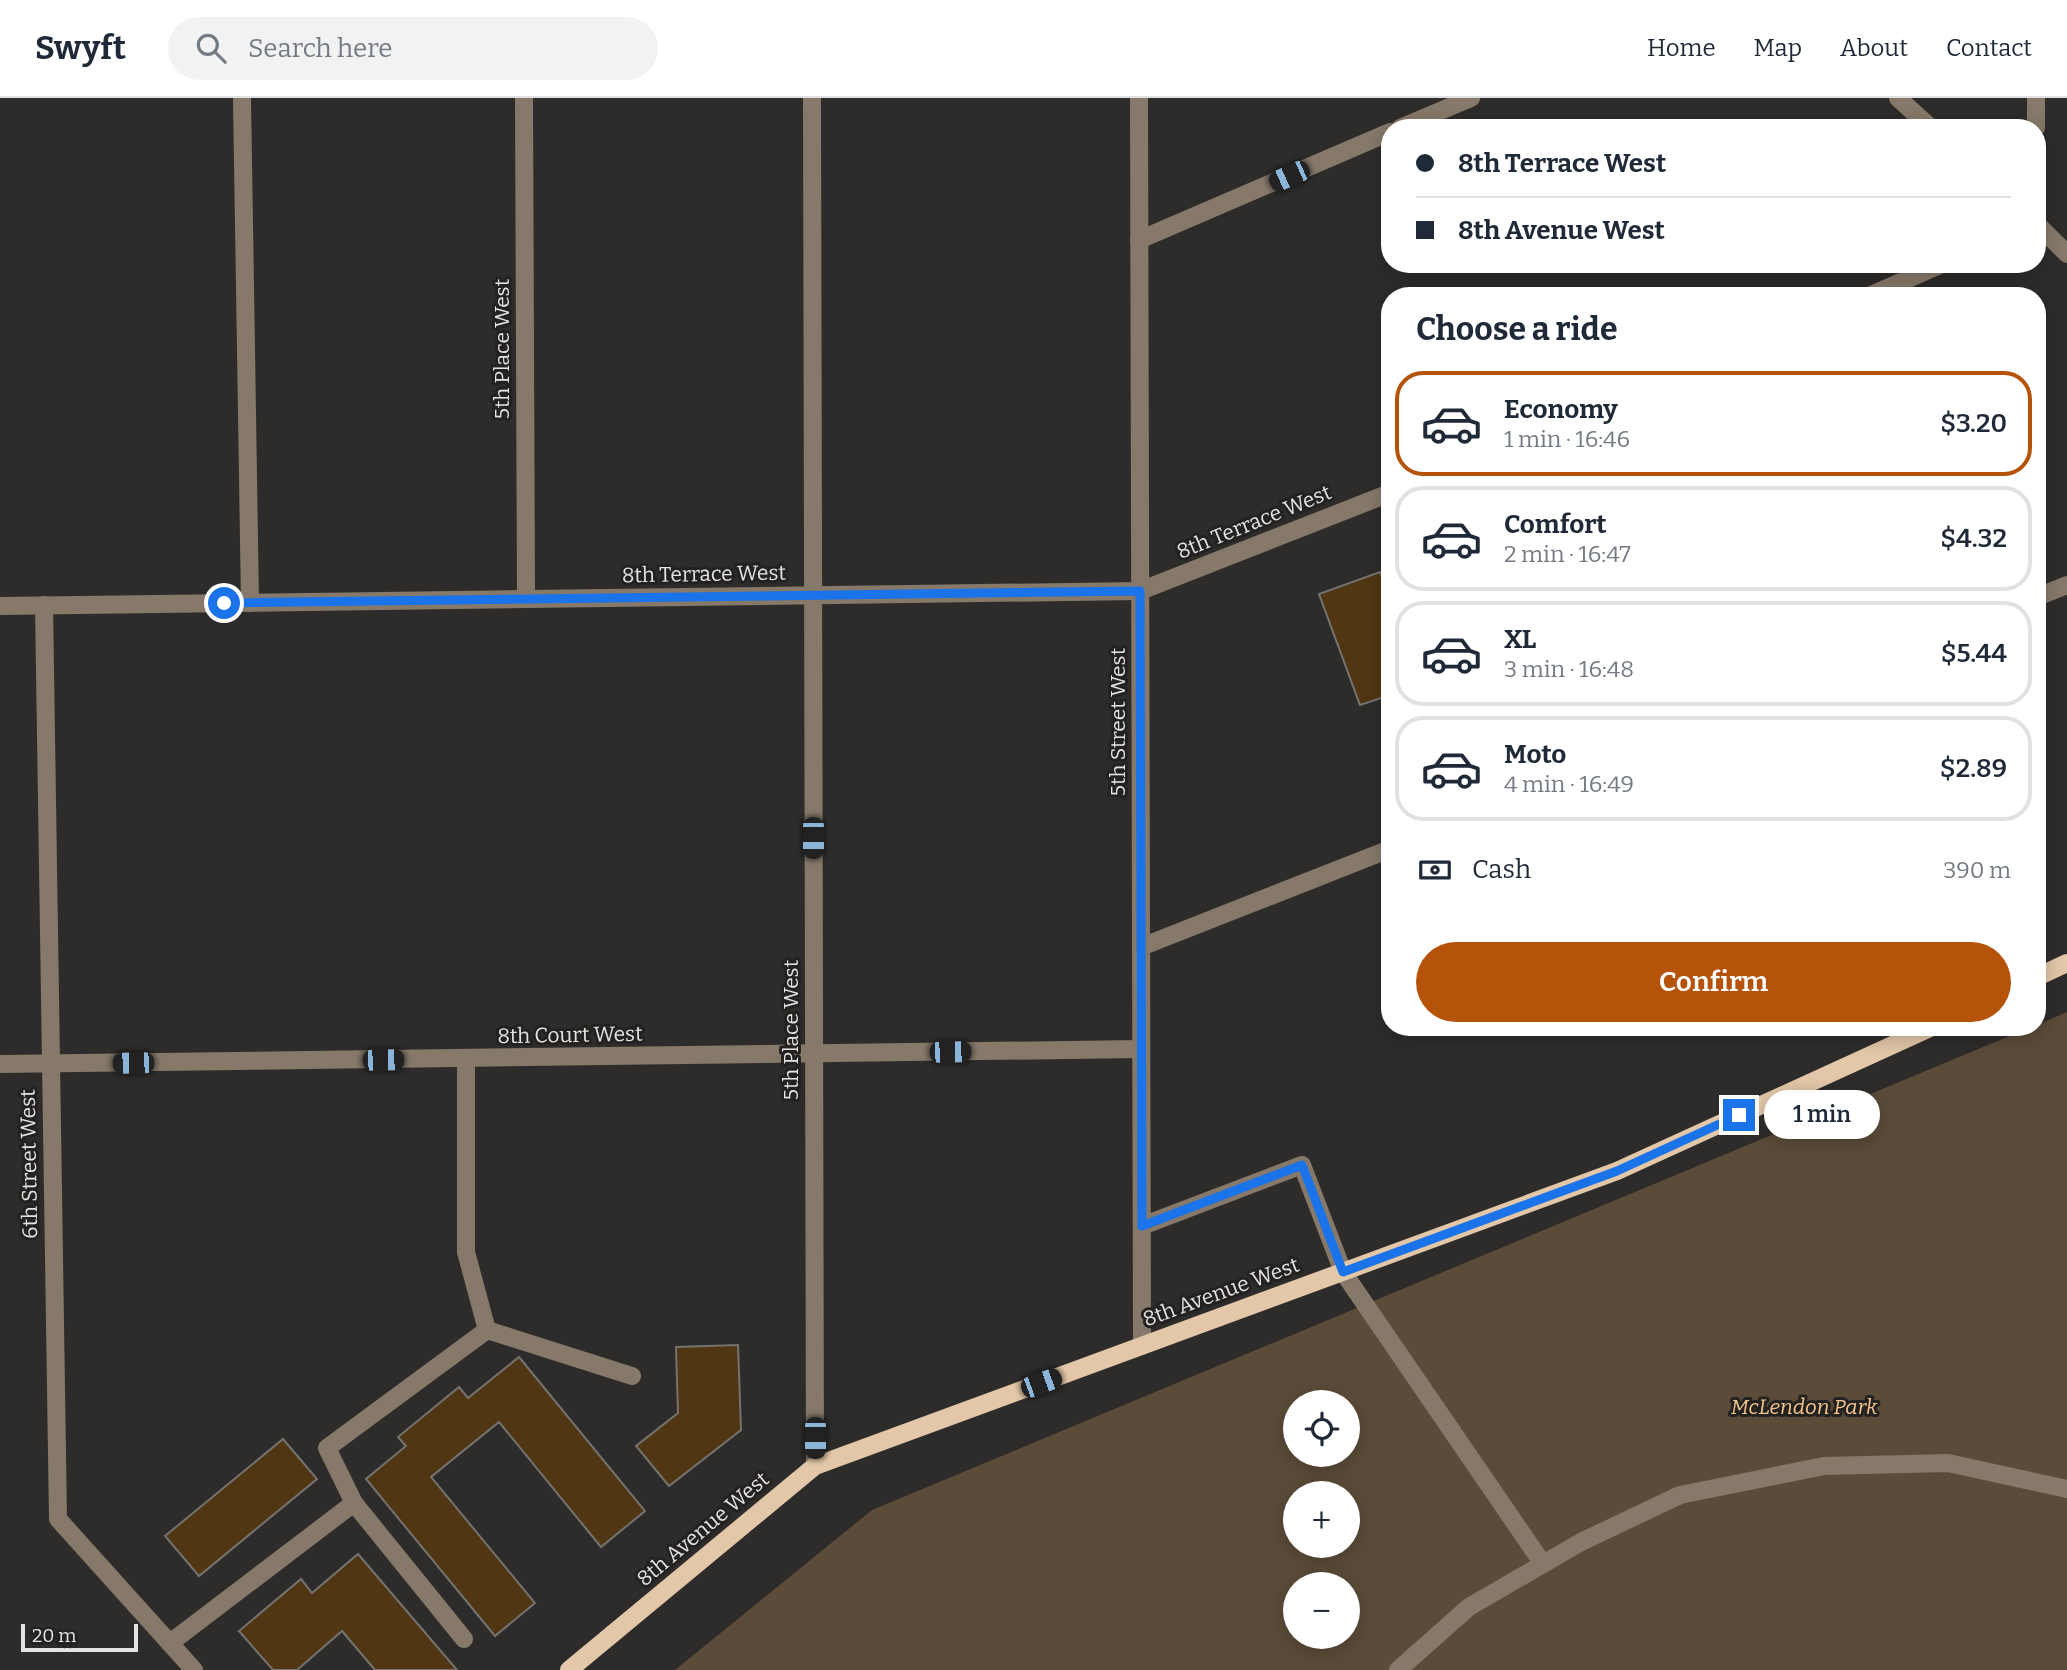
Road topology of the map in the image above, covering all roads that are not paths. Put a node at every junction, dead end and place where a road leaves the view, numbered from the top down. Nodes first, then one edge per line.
1 (242, 98) edge
2 (524, 98) edge
3 (811, 98) edge
4 (1139, 98) edge
5 (1471, 98) edge
6 (1898, 98) edge
7 (2036, 98) edge
8 (1447, 103) edge
9 (1417, 119) edge
10 (1921, 119) edge
11 (2036, 119) edge
12 (1381, 136) edge
13 (2046, 233) edge
14 (1139, 240) junction
15 (2067, 254) edge
16 (1921, 273) edge
17 (1890, 287) edge
18 (1381, 497) edge
19 (2067, 585) edge
20 (1140, 591) junction
21 (2046, 593) edge
22 (813, 595) junction
23 (526, 599) junction
24 (250, 603) junction
25 (0, 606) edge
26 (44, 606) junction
27 (1381, 853) edge
28 (1141, 947) junction
29 (2067, 963) edge
30 (2046, 973) edge
31 (1902, 1036) edge
32 (1141, 1049) junction
33 (814, 1055) junction
34 (466, 1059) junction
35 (0, 1064) edge
36 (50, 1064) junction
37 (1142, 1226) junction
38 (1343, 1272) junction
39 (486, 1331) junction
40 (1142, 1346) junction
41 (632, 1376) dead end
42 (815, 1466) junction
43 (2067, 1489) edge
44 (354, 1503) junction
45 (1543, 1564) junction
46 (464, 1639) dead end
47 (170, 1643) junction
48 (194, 1670) edge
49 (569, 1670) edge
50 (1398, 1670) edge

1 - 24 street
2 - 23 street, 5th Place West
3 - 22 street, 5th Place West
4 - 14 street, 5th Street West
5 - 8 street
6 - 10 street
7 - 11 street
8 - 9 street
12 - 14 street
13 - 15 street
14 - 20 street, 5th Street West
16 - 17 street
18 - 20 street, 8th Terrace West
19 - 21 street
20 - 22 street, 8th Terrace West
20 - 28 street, 5th Street West
22 - 23 street, 8th Terrace West
22 - 33 street, 5th Place West
23 - 24 street, 8th Terrace West
24 - 26 street, 8th Terrace West
25 - 26 street, 8th Terrace West
26 - 36 street, 6th Street West
27 - 28 street
28 - 32 street, 5th Street West
29 - 30 main road
31 - 38 main road, 8th Avenue West
32 - 33 street, 8th Court West
32 - 37 street, 5th Street West
33 - 34 street, 8th Court West
33 - 42 street, 5th Place West
34 - 36 street, 8th Court West
34 - 39 street
35 - 36 street, 8th Court West
36 - 47 street, 6th Street West
37 - 38 street
37 - 40 street, 5th Street West
38 - 40 main road, 8th Avenue West
38 - 45 street
39 - 41 street
39 - 44 street
40 - 42 main road, 8th Avenue West
42 - 49 main road, 8th Avenue West
43 - 45 street
44 - 46 street
44 - 47 street
45 - 50 street
47 - 48 street, 6th Street West

